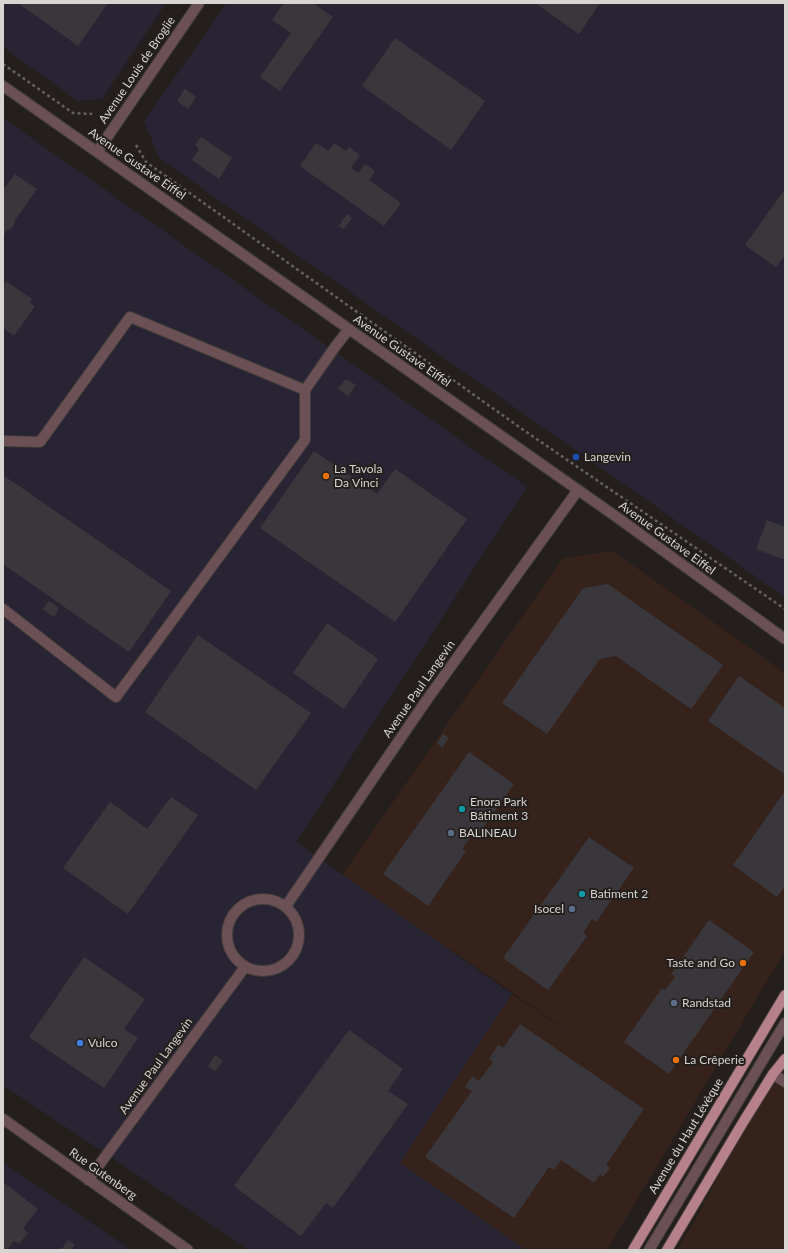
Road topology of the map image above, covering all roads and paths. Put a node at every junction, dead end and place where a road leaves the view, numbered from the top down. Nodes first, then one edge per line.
1 (199, 3) edge
2 (3, 64) edge
3 (3, 86) edge
4 (92, 114) dead end
5 (136, 145) dead end
6 (97, 152) junction
7 (349, 329) junction
8 (305, 390) junction
9 (3, 441) edge
10 (578, 490) junction
11 (3, 609) edge
12 (785, 609) edge
13 (785, 639) edge
14 (286, 906) junction
15 (245, 966) junction
16 (785, 994) edge
17 (785, 1023) edge
18 (785, 1059) edge
19 (773, 1074) junction
20 (785, 1082) edge
21 (3, 1119) edge
22 (88, 1180) junction
23 (188, 1250) edge
24 (633, 1250) edge
25 (649, 1250) edge
26 (667, 1250) edge

1 - 6 street, Avenue Louis de Broglie
2 - 4 path
3 - 6 street, Avenue Gustave Eiffel
5 - 12 path
6 - 7 street, Avenue Gustave Eiffel
7 - 8 street
7 - 10 street, Avenue Gustave Eiffel
8 - 9 street
8 - 11 street
10 - 13 street, Avenue Gustave Eiffel
10 - 14 street, Avenue Paul Langevin
14 - 15 street
14 - 15 street
15 - 22 street, Avenue Paul Langevin
16 - 24 main road, Avenue du Haut Lévèque
17 - 25 street
18 - 19 main road
19 - 20 street
19 - 26 main road
21 - 22 street, Rue Gutenberg
22 - 23 street, Rue Gutenberg

